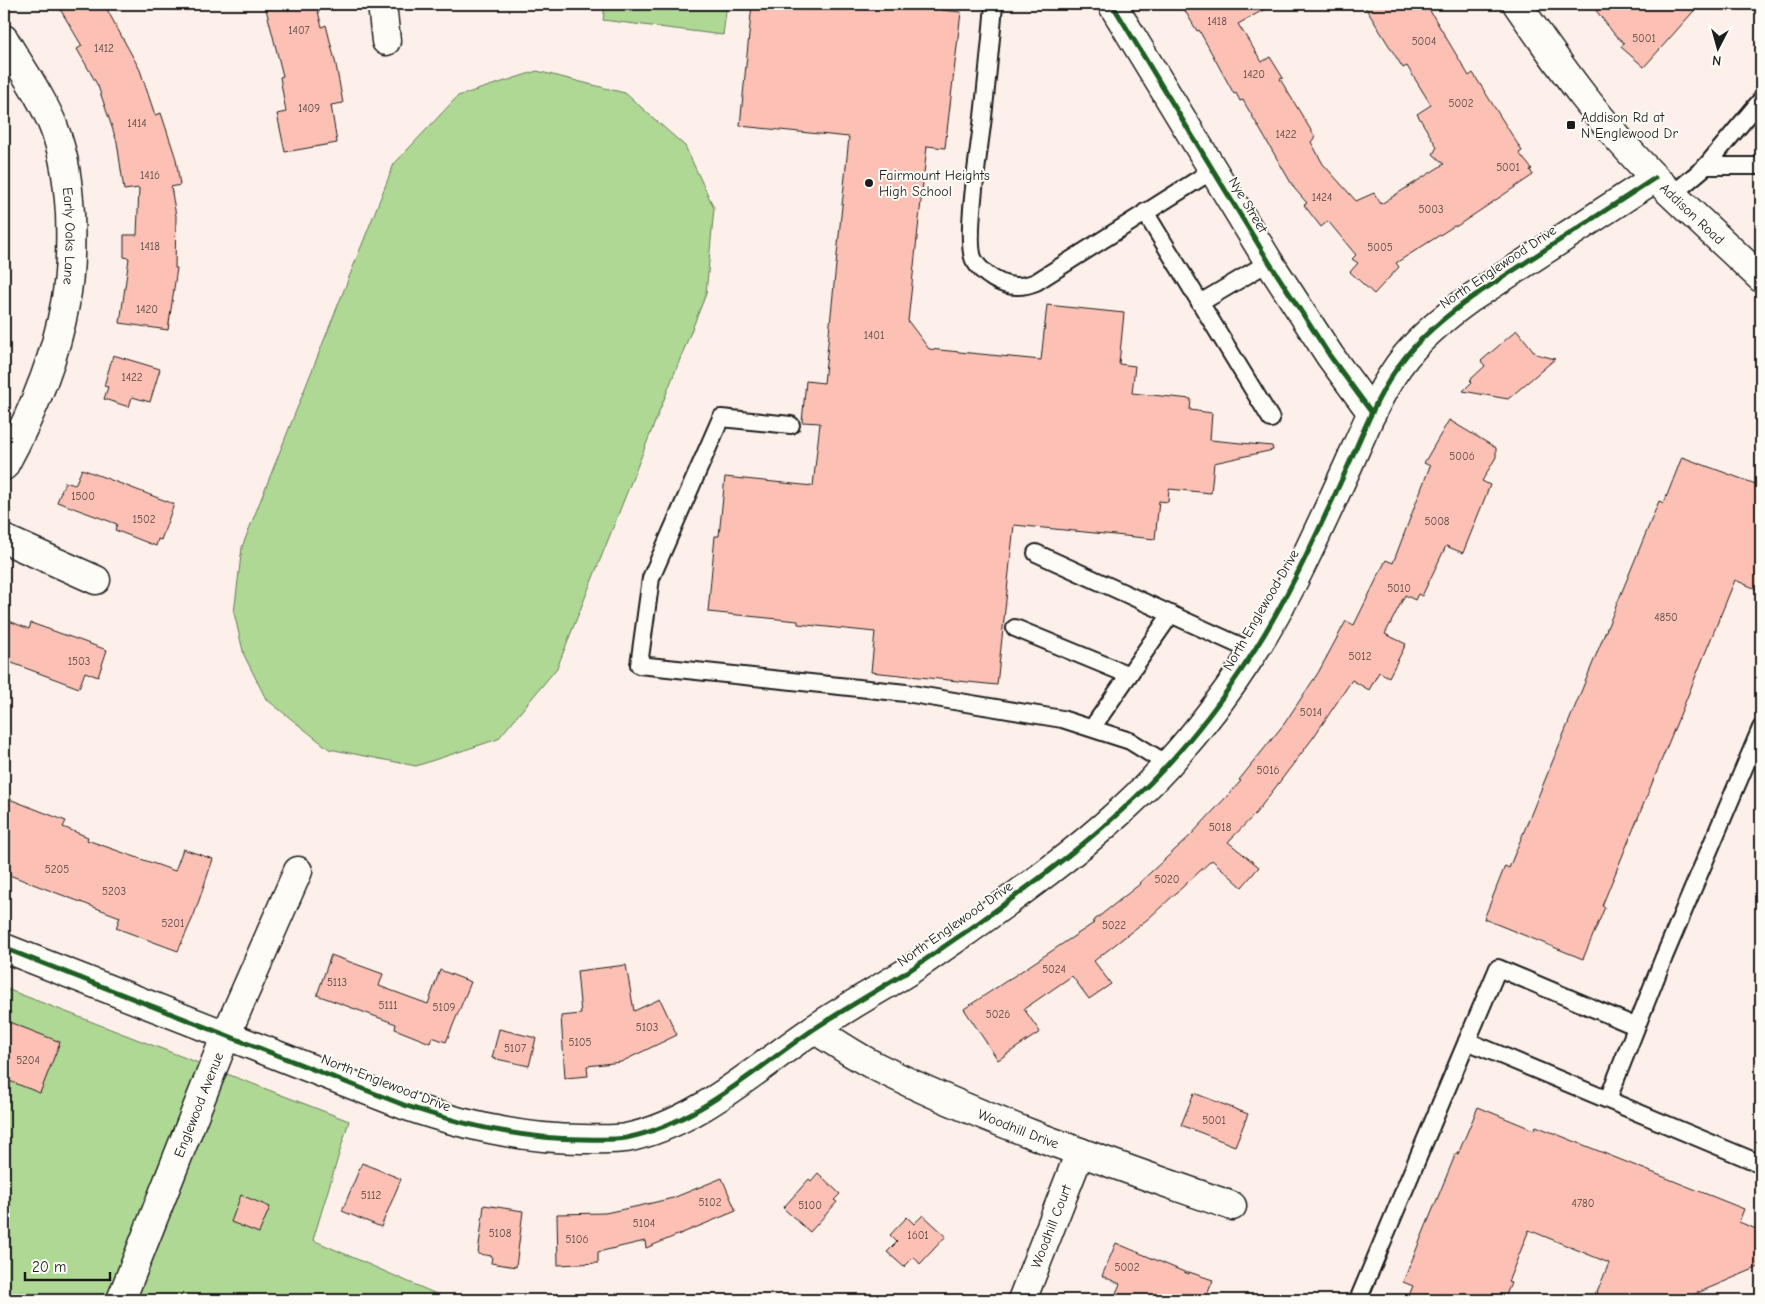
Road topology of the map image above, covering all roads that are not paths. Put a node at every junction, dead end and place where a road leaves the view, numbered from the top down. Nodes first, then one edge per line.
1 (382, 4) edge
2 (994, 4) edge
3 (1112, 4) edge
4 (1517, 4) edge
5 (4, 39) edge
6 (386, 41) dead end
7 (1761, 100) edge
8 (1706, 166) junction
9 (1761, 166) edge
10 (1214, 170) junction
11 (1664, 186) junction
12 (1145, 212) junction
13 (1269, 262) junction
14 (1761, 278) edge
15 (1200, 303) junction
16 (1372, 413) junction
17 (1271, 419) dead end
18 (791, 426) dead end
19 (4, 466) edge
20 (4, 539) edge
21 (1036, 553) dead end
22 (96, 580) dead end
23 (1171, 614) junction
24 (1015, 628) dead end
25 (1254, 652) junction
26 (1129, 675) junction
27 (1092, 728) junction
28 (1761, 728) edge
29 (1166, 764) junction
30 (298, 871) dead end
31 (4, 948) edge
32 (1636, 1026) junction
33 (814, 1029) junction
34 (226, 1035) junction
35 (1467, 1041) junction
36 (1608, 1099) junction
37 (1080, 1152) junction
38 (1761, 1164) edge
39 (1232, 1206) dead end
40 (124, 1293) edge
41 (1022, 1300) edge
42 (1358, 1300) edge

1 - 6 street
2 - 12 lane
3 - 10 street, Nye Street
4 - 11 street, Addison Road
5 - 19 street, Early Oaks Lane
7 - 8 lane
8 - 9 lane
8 - 11 lane
10 - 12 lane
10 - 13 street, Nye Street
11 - 14 street, Addison Road
11 - 16 street, North Englewood Drive
12 - 15 lane
13 - 15 lane
13 - 16 street, Nye Street
15 - 17 lane
16 - 25 street, North Englewood Drive
18 - 27 lane
20 - 22 street
21 - 23 lane
23 - 25 lane
23 - 26 lane
24 - 26 lane
25 - 29 street, North Englewood Drive
26 - 27 lane
27 - 29 lane
28 - 32 lane
29 - 33 street, North Englewood Drive
30 - 34 street, Englewood Avenue
31 - 34 street, North Englewood Drive
32 - 35 lane
32 - 36 lane
33 - 34 street, North Englewood Drive
33 - 37 street, Woodhill Drive
34 - 40 street, Englewood Avenue
35 - 36 lane
35 - 42 lane
36 - 38 lane
37 - 39 street, Woodhill Drive
37 - 41 street, Woodhill Court

